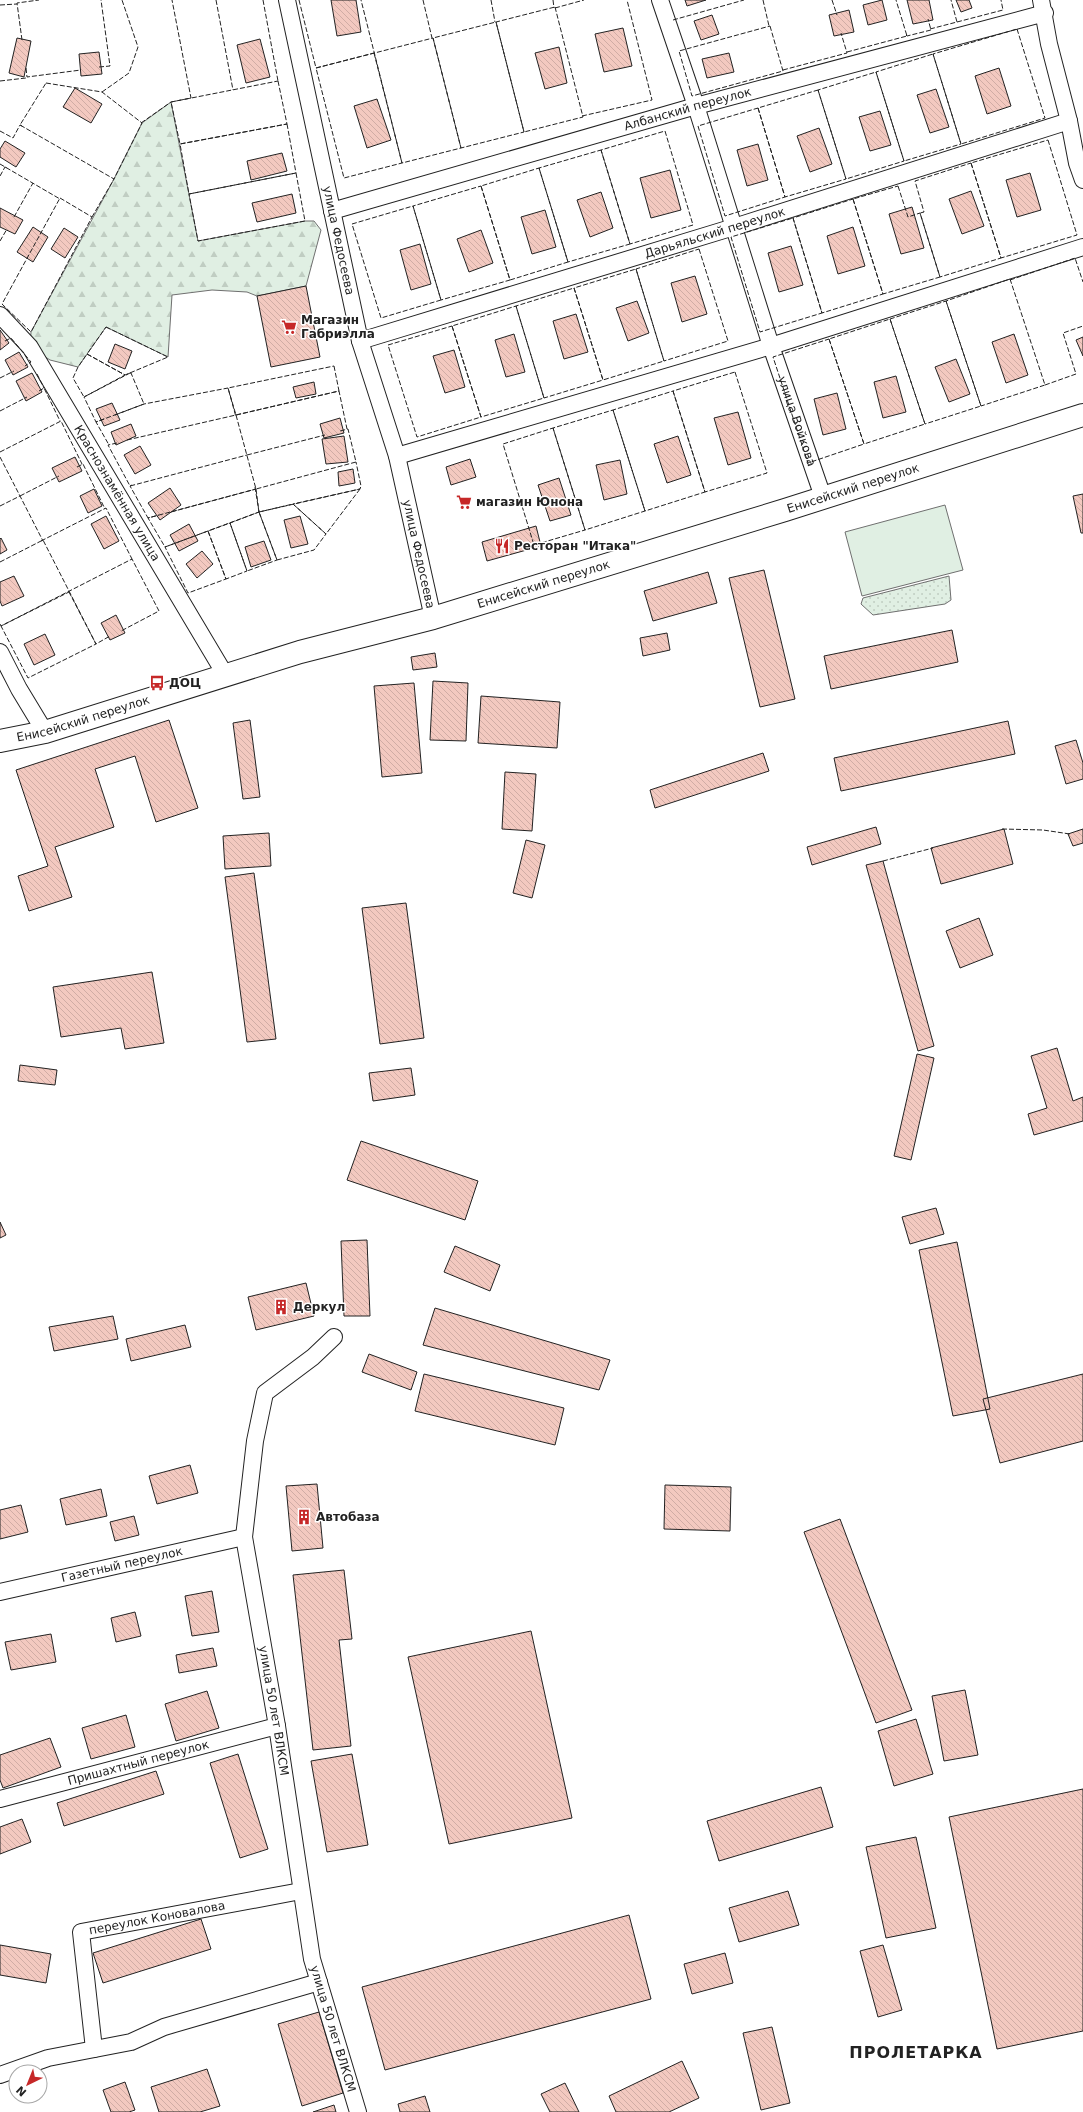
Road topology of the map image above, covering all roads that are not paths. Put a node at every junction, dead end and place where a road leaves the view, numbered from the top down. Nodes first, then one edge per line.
1 (287, 0) edge
2 (660, 0) edge
3 (1043, 6) edge
4 (696, 106) junction
5 (1069, 121) junction
6 (1083, 180) edge
7 (332, 211) junction
8 (734, 227) junction
9 (1083, 247) edge
10 (0, 315) edge
11 (360, 341) junction
12 (771, 346) junction
13 (1083, 415) edge
14 (397, 456) junction
15 (823, 497) junction
16 (433, 618) junction
17 (0, 652) edge
18 (226, 676) junction
19 (45, 732) junction
20 (0, 740) edge
21 (334, 1337) dead end
22 (244, 1537) junction
23 (0, 1592) edge
24 (277, 1726) junction
25 (0, 1799) edge
26 (301, 1892) junction
27 (319, 1982) junction
28 (94, 2049) junction
29 (0, 2075) edge
30 (358, 2112) edge

1 - 7 street, улица Федосеева
2 - 4 street
3 - 4 street, Албанский переулок
3 - 5 street
4 - 7 street, Албанский переулок
4 - 8 street
5 - 6 street
5 - 8 street, Дарьяльский переулок
7 - 11 street, улица Федосеева
8 - 11 street, Дарьяльский переулок
8 - 12 street, улица Войкова
9 - 12 street
10 - 18 street, Краснознамённая улица
11 - 14 street, улица Федосеева
12 - 14 street
12 - 15 street, улица Войкова
13 - 15 main road, Енисейский переулок
14 - 16 street, улица Федосеева
15 - 16 main road, Енисейский переулок
16 - 18 main road, Енисейский переулок
17 - 19 street
18 - 19 main road, Енисейский переулок
19 - 20 main road, Енисейский переулок
21 - 22 street, улица 50 лет ВЛКСМ
22 - 23 street, Газетный переулок
22 - 24 street, улица 50 лет ВЛКСМ
24 - 25 street, Пришахтный переулок
24 - 26 street, улица 50 лет ВЛКСМ
26 - 27 street, улица 50 лет ВЛКСМ
26 - 28 street, переулок Коновалова
27 - 28 street
27 - 30 street, улица 50 лет ВЛКСМ
28 - 29 street

